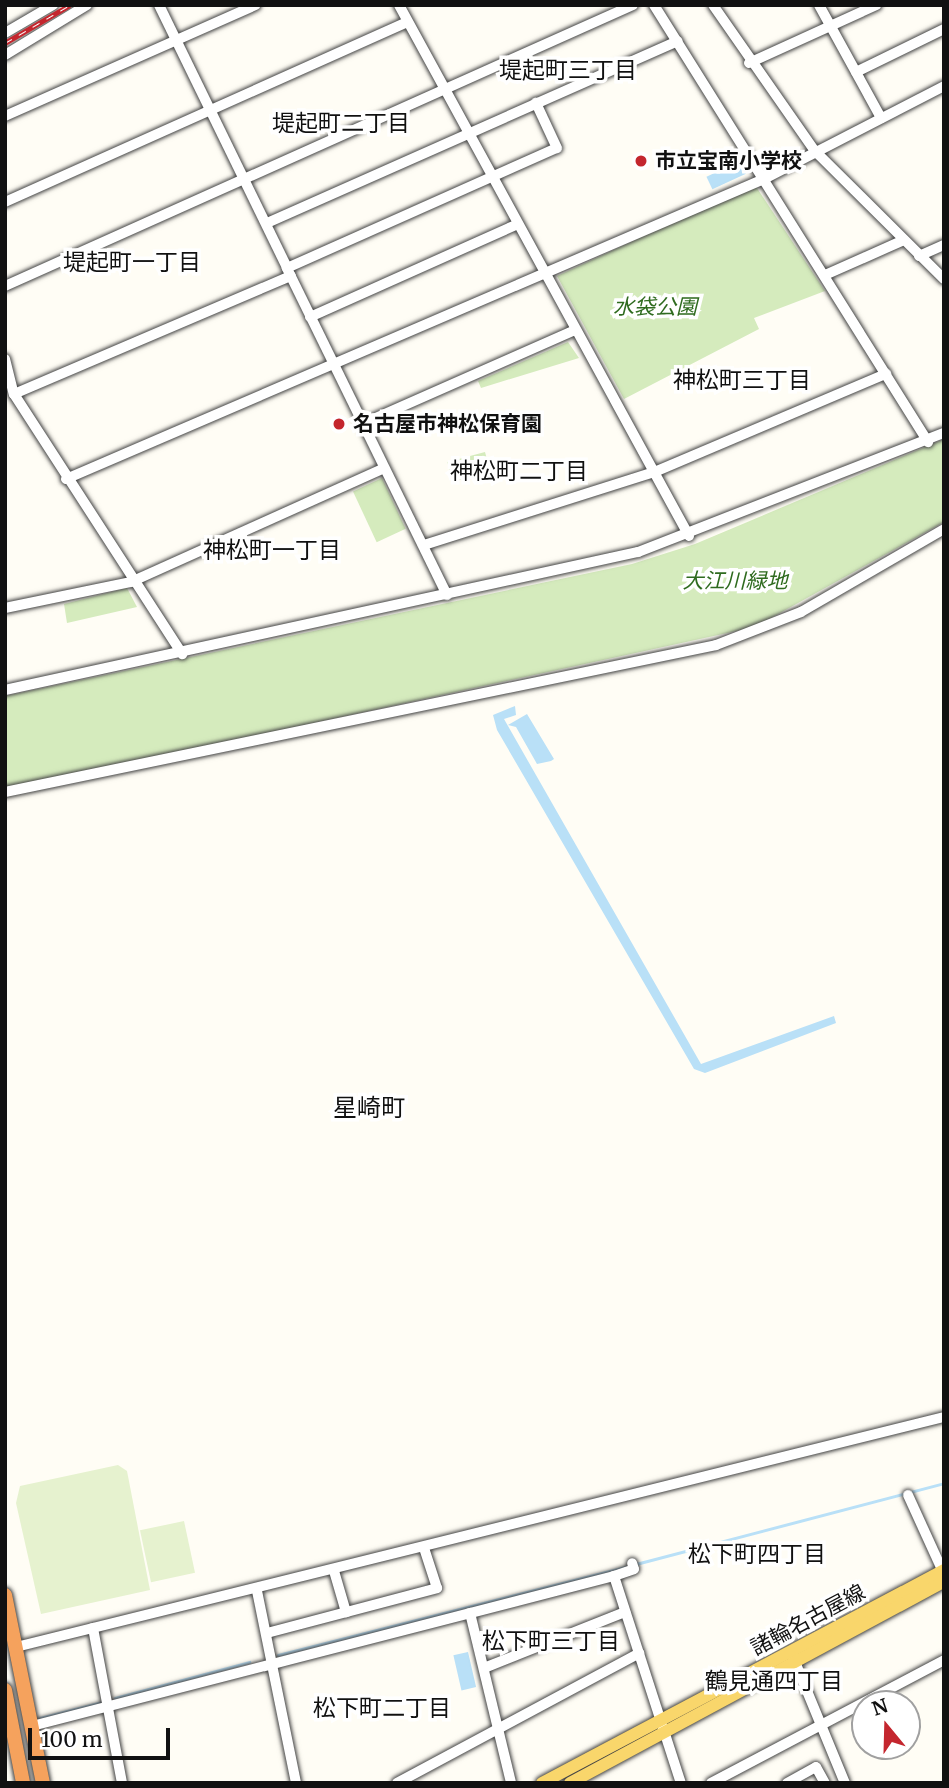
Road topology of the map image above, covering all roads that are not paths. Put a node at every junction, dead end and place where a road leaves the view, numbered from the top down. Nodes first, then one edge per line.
1 (53, 5) edge
2 (87, 5) edge
3 (159, 5) edge
4 (256, 5) edge
5 (400, 5) edge
6 (633, 5) edge
7 (654, 5) edge
8 (713, 5) edge
9 (819, 5) edge
10 (876, 5) edge
11 (408, 22) junction
12 (830, 26) junction
13 (944, 29) edge
14 (5, 33) edge
15 (677, 41) junction
16 (174, 42) junction
17 (5, 55) edge
18 (749, 63) junction
19 (856, 72) junction
20 (944, 86) edge
21 (444, 87) junction
22 (536, 103) junction
23 (209, 112) junction
24 (5, 116) edge
25 (881, 118) junction
26 (469, 132) junction
27 (815, 151) junction
28 (493, 176) junction
29 (243, 177) junction
30 (764, 179) junction
31 (5, 202) edge
32 (267, 223) junction
33 (516, 225) junction
34 (904, 240) junction
35 (944, 245) edge
36 (919, 256) junction
37 (289, 272) junction
38 (825, 275) junction
39 (545, 276) junction
40 (944, 279) edge
41 (5, 286) edge
42 (310, 317) junction
43 (573, 331) junction
44 (5, 359) edge
45 (333, 365) junction
46 (886, 374) junction
47 (14, 394) junction
48 (362, 424) junction
49 (944, 433) edge
50 (928, 442) junction
51 (383, 469) junction
52 (657, 471) junction
53 (66, 479) junction
54 (944, 529) edge
55 (689, 536) junction
56 (424, 545) junction
57 (131, 583) junction
58 (447, 595) junction
59 (5, 608) edge
60 (182, 654) junction
61 (5, 690) edge
62 (5, 792) edge
63 (944, 1417) edge
64 (908, 1495) dead end
65 (424, 1548) junction
66 (633, 1565) dead end
67 (334, 1571) junction
68 (943, 1574) edge
69 (614, 1576) junction
70 (257, 1591) junction
71 (5, 1595) edge
72 (346, 1612) junction
73 (625, 1612) junction
74 (470, 1614) junction
75 (93, 1628) junction
76 (267, 1633) junction
77 (16, 1647) junction
78 (639, 1653) junction
79 (793, 1657) junction
80 (944, 1660) edge
81 (273, 1662) junction
82 (484, 1668) junction
83 (5, 1690) edge
84 (108, 1709) junction
85 (8, 1716) edge
86 (822, 1725) junction
87 (32, 1726) junction
88 (663, 1726) junction
89 (500, 1729) junction
90 (10, 1734) edge
91 (23, 1783) edge
92 (43, 1783) edge
93 (122, 1783) edge
94 (296, 1783) edge
95 (397, 1783) edge
96 (510, 1783) edge
97 (542, 1783) edge
98 (570, 1783) edge
99 (681, 1783) edge
100 (711, 1783) edge
101 (787, 1783) edge
102 (825, 1783) edge
103 (845, 1783) edge

1 - 14 street
2 - 17 street
3 - 16 street
4 - 16 street
5 - 11 street
6 - 21 street
7 - 15 street
8 - 18 street
9 - 12 street
10 - 12 street
11 - 21 street
11 - 23 street
12 - 18 street
12 - 19 street
13 - 19 street
15 - 22 street
15 - 30 street
16 - 23 street
16 - 24 street
18 - 27 street
19 - 25 street
20 - 25 street
21 - 26 street
21 - 29 street
22 - 26 street
22 - 28 street
23 - 29 street
23 - 31 street
25 - 27 street
26 - 28 street
26 - 32 street
27 - 30 street
27 - 34 street
28 - 33 street
28 - 37 street
29 - 32 street
29 - 41 street
30 - 38 street
30 - 39 street
32 - 37 street
33 - 39 street
33 - 42 street
34 - 36 street
34 - 38 street
35 - 36 street
36 - 40 street
37 - 42 street
37 - 47 street
38 - 46 street
39 - 43 street
39 - 45 street
42 - 45 street
43 - 48 street
43 - 52 street
44 - 47 street
45 - 48 street
45 - 53 street
46 - 50 street
46 - 52 street
47 - 53 street
48 - 51 street
49 - 50 street
50 - 55 street
51 - 56 street
51 - 57 street
52 - 55 street
52 - 56 street
53 - 57 street
54 - 62 street
55 - 58 street
56 - 58 street
57 - 59 street
57 - 60 street
58 - 60 street
60 - 61 street
63 - 65 street
64 - 68 street
65 - 67 street
65 - 72 street
66 - 69 street
67 - 70 street
67 - 72 street
68 - 79 main road, 諸輪名古屋線
69 - 73 street
69 - 74 street
70 - 75 street
70 - 76 street
71 - 77 highway
72 - 76 street
73 - 78 street
73 - 82 street
74 - 81 street
74 - 82 street
75 - 77 street
75 - 84 street
76 - 81 street
77 - 87 highway
78 - 88 street
78 - 89 street
79 - 86 street
79 - 88 main road, 諸輪名古屋線
80 - 86 street
81 - 84 street
81 - 94 street
82 - 89 street
83 - 85 highway
84 - 87 street
84 - 93 street
85 - 90 highway
86 - 100 street
86 - 103 street
87 - 92 highway
88 - 97 main road, 諸輪名古屋線
88 - 98 main road, 諸輪名古屋線
88 - 99 street
89 - 95 street
89 - 96 street
90 - 91 highway
101 - 102 street

